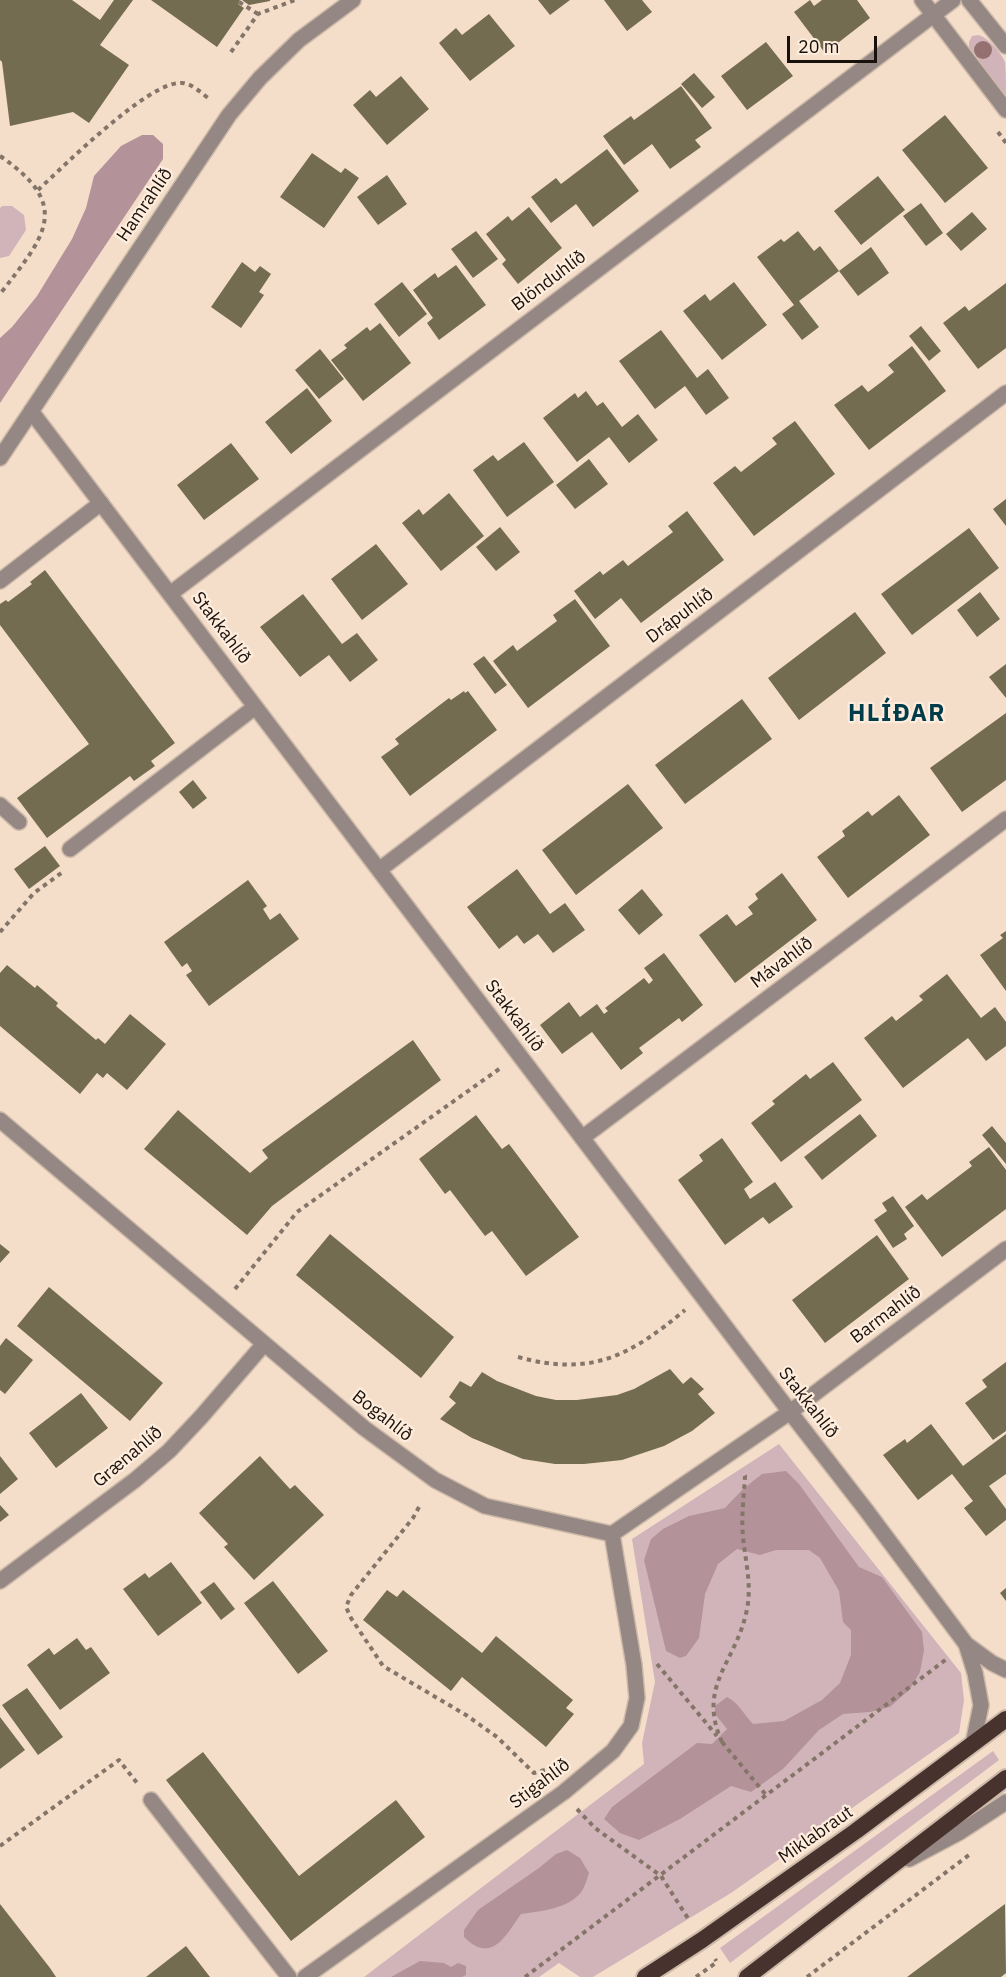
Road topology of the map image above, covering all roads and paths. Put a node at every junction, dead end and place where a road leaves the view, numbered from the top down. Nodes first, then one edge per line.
1 (295, 0) edge
2 (353, 0) edge
3 (922, 0) edge
4 (953, 0) edge
5 (969, 0) edge
6 (239, 2) dead end
7 (933, 14) junction
8 (258, 15) junction
9 (1006, 46) edge
10 (231, 52) dead end
11 (211, 100) dead end
12 (1006, 110) edge
13 (0, 156) edge
14 (39, 190) junction
15 (0, 294) edge
16 (1006, 393) edge
17 (31, 411) junction
18 (0, 458) edge
19 (101, 503) junction
20 (0, 581) edge
21 (170, 594) junction
22 (255, 706) junction
23 (0, 805) edge
24 (1006, 819) edge
25 (19, 822) dead end
26 (70, 849) joint
27 (379, 870) junction
28 (0, 932) edge
29 (519, 1055) junction
30 (0, 1120) edge
31 (582, 1138) junction
32 (1006, 1249) edge
33 (233, 1291) dead end
34 (702, 1296) junction
35 (264, 1344) junction
36 (518, 1357) dead end
37 (790, 1412) junction
38 (728, 1454) junction
39 (419, 1507) dead end
40 (612, 1534) junction
41 (0, 1581) edge
42 (966, 1644) junction
43 (953, 1654) dead end
44 (654, 1661) dead end
45 (1006, 1670) edge
46 (1006, 1719) edge
47 (722, 1742) junction
48 (973, 1744) junction
49 (548, 1770) dead end
50 (1006, 1778) edge
51 (766, 1795) junction
52 (151, 1800) joint
53 (1006, 1802) edge
54 (576, 1808) dead end
55 (0, 1846) edge
56 (978, 1849) dead end
57 (882, 1873) junction
58 (661, 1876) junction
59 (695, 1929) dead end
60 (289, 1977) edge
61 (305, 1977) edge
62 (525, 1977) edge
63 (645, 1977) edge
64 (747, 1977) edge
65 (807, 1977) edge

1 - 8 path
2 - 17 street, Hamrahlíð
3 - 7 street
4 - 7 street, Blönduhlíð
5 - 9 street
6 - 8 path
7 - 12 street
7 - 21 street, Blönduhlíð
8 - 10 path
11 - 14 path
13 - 14 path
14 - 15 path
16 - 27 street, Drápuhlíð
17 - 18 street, Hamrahlíð
17 - 19 street, Stakkahlíð
19 - 20 street
19 - 21 street, Stakkahlíð
21 - 22 street, Stakkahlíð
22 - 26 street
22 - 27 street, Stakkahlíð
23 - 25 street
24 - 31 street, Mávahlíð
26 - 28 path
27 - 29 street, Stakkahlíð
29 - 31 street, Stakkahlíð
29 - 33 path
30 - 35 street, Bogahlíð
31 - 34 street, Stakkahlíð
32 - 37 street, Barmahlíð
34 - 36 path
34 - 37 street, Stakkahlíð
35 - 40 street, Bogahlíð
35 - 41 street, Grænahlíð
37 - 38 street
37 - 42 street, Stakkahlíð
38 - 40 street
38 - 47 path
39 - 49 path
40 - 61 street, Stigahlíð
42 - 45 street, Stakkahlíð
42 - 48 street, Stakkahlíð
43 - 51 path
44 - 47 path
46 - 48 highway, Miklabraut
47 - 51 path
48 - 63 highway, Miklabraut
50 - 57 highway
51 - 58 path
52 - 55 path
52 - 60 street
53 - 57 street
54 - 58 path
56 - 65 path
57 - 64 highway
58 - 59 path
58 - 62 path

